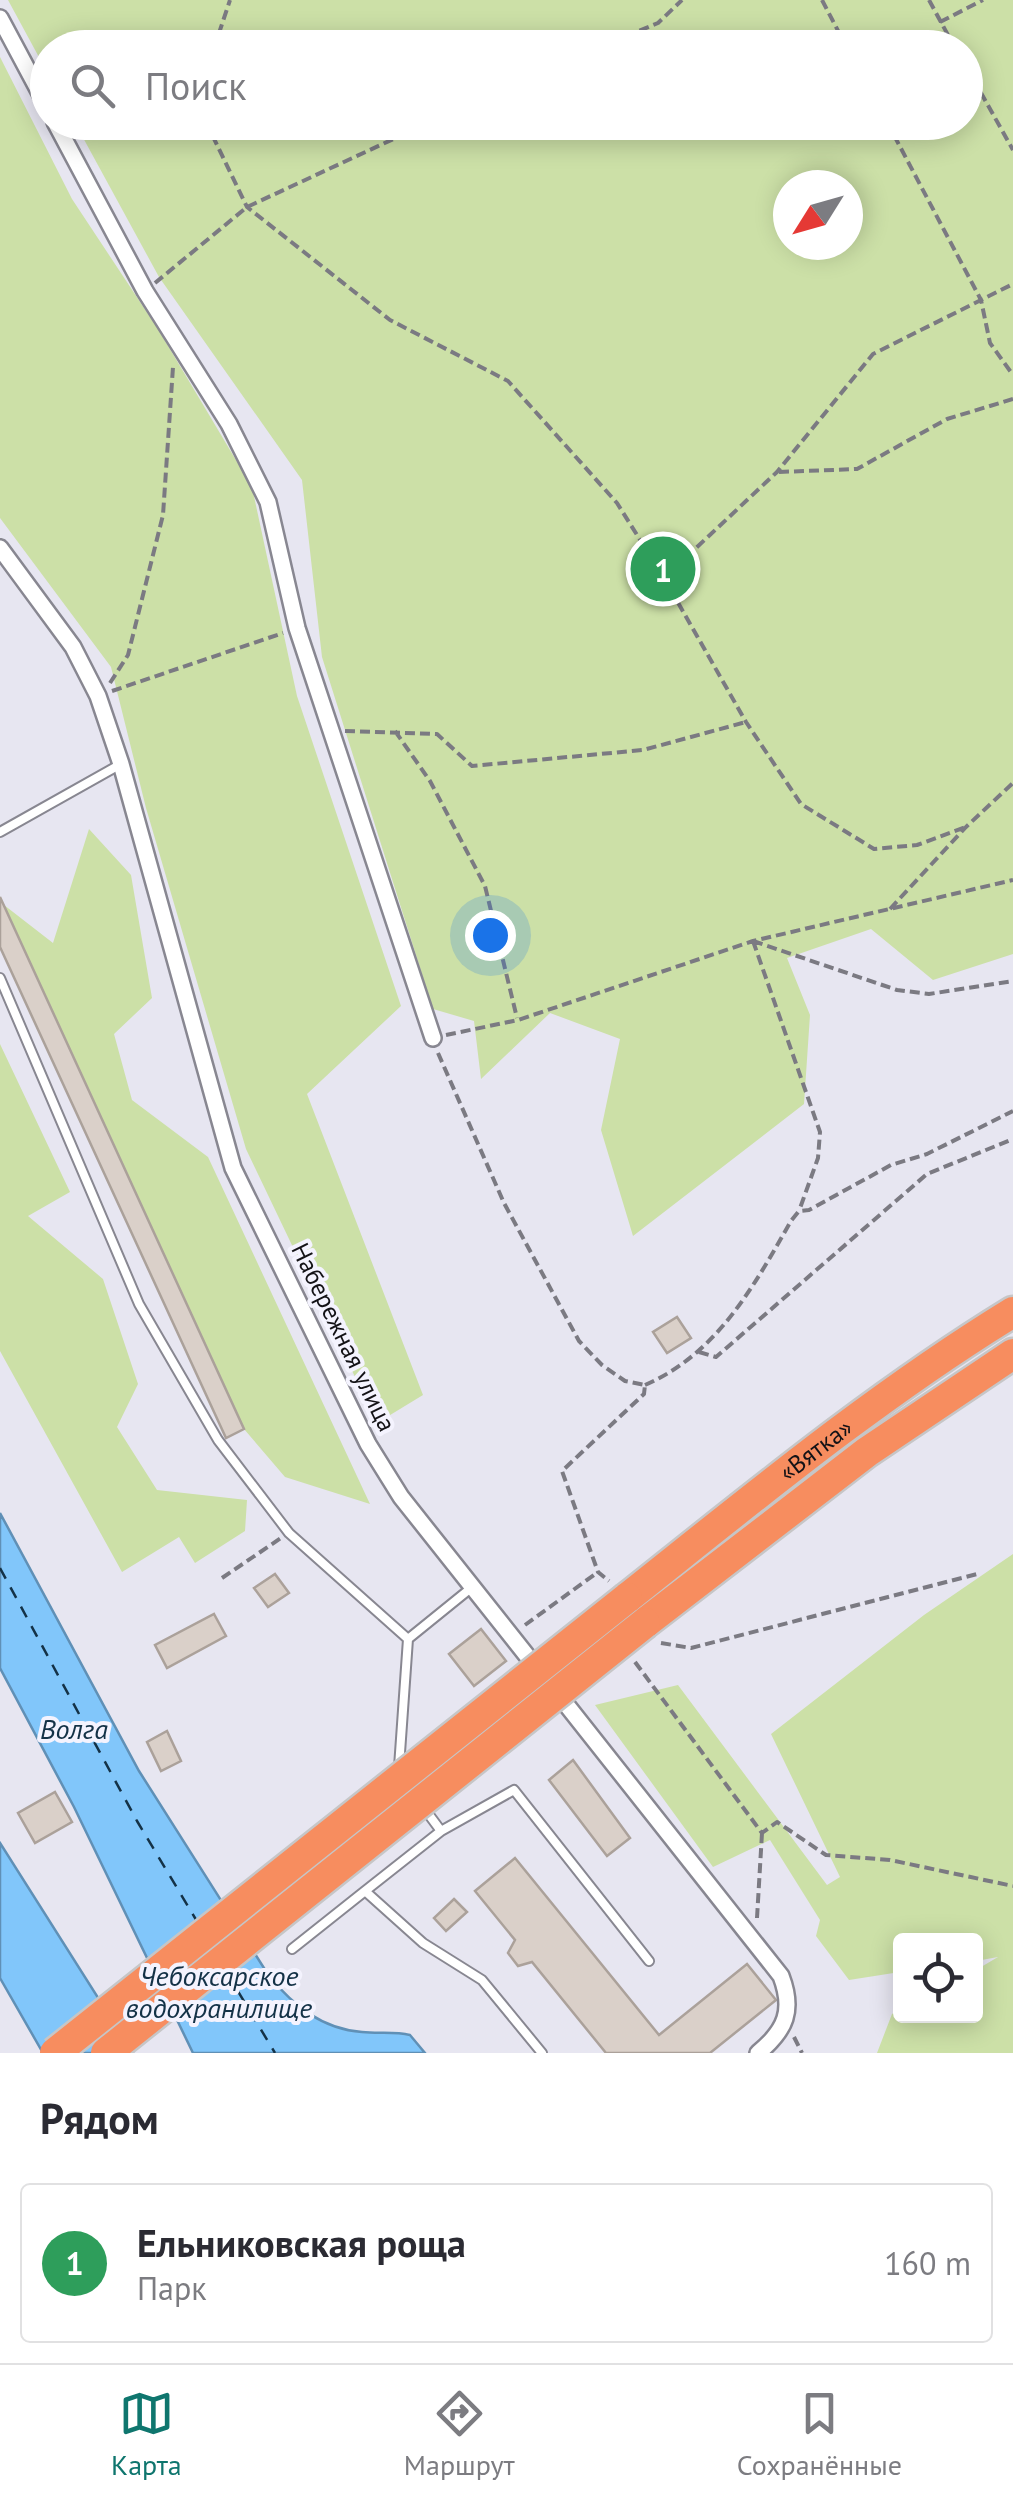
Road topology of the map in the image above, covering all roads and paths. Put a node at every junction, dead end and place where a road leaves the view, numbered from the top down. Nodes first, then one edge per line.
1 (230, 0) edge
2 (682, 0) edge
3 (822, 0) edge
4 (929, 0) edge
5 (983, 0) edge
6 (0, 18) edge
7 (940, 22) junction
8 (220, 30) edge
9 (641, 30) edge
10 (838, 30) edge
11 (945, 30) edge
12 (30, 74) edge
13 (983, 96) edge
14 (65, 140) edge
15 (215, 140) edge
16 (391, 140) edge
17 (897, 140) edge
18 (1013, 150) edge
19 (248, 207) junction
20 (1013, 284) edge
21 (145, 291) junction
22 (981, 300) junction
23 (170, 332) junction
24 (1013, 375) edge
25 (1013, 400) edge
26 (777, 472) junction
27 (0, 548) edge
28 (664, 578) junction
29 (296, 628) junction
30 (746, 722) junction
31 (330, 731) junction
32 (395, 732) junction
33 (121, 764) junction
34 (1013, 782) edge
35 (966, 827) junction
36 (0, 832) edge
37 (1013, 880) edge
38 (890, 908) junction
39 (752, 940) junction
40 (0, 978) edge
41 (1013, 981) edge
42 (518, 1020) junction
43 (433, 1038) junction
44 (1013, 1111) edge
45 (1013, 1139) edge
46 (799, 1211) junction
47 (1013, 1312) edge
48 (699, 1352) junction
49 (1013, 1354) edge
50 (645, 1385) junction
51 (289, 1532) junction
52 (982, 1572) dead end
53 (222, 1578) dead end
54 (472, 1587) junction
55 (644, 1621) junction
56 (511, 1635) junction
57 (408, 1638) junction
58 (635, 1662) dead end
59 (441, 1830) junction
60 (762, 1833) junction
61 (1013, 1886) edge
62 (365, 1891) junction
63 (756, 1941) junction
64 (292, 1948) dead end
65 (649, 1961) dead end
66 (55, 2053) edge
67 (106, 2053) edge
68 (542, 2053) edge
69 (758, 2053) edge

1 - 8 path
2 - 9 path
3 - 10 path
4 - 7 path
5 - 7 path
6 - 12 street
7 - 11 path
13 - 18 path
14 - 21 street
15 - 19 path
16 - 19 path
17 - 22 path
19 - 21 path
19 - 28 path
20 - 22 path
21 - 23 street
22 - 24 path
22 - 26 path
23 - 29 street
23 - 29 path
25 - 26 path
26 - 28 path
27 - 33 street, Набережная улица
28 - 30 path
29 - 31 street
30 - 32 path
30 - 35 path
31 - 32 path
31 - 43 street
32 - 42 path
33 - 36 lane
33 - 54 street, Набережная улица
34 - 35 path
35 - 38 path
37 - 38 path
38 - 39 path
39 - 41 path
39 - 42 path
39 - 46 path
40 - 51 lane
42 - 43 path
43 - 50 path
44 - 46 path
45 - 48 path
46 - 48 path
47 - 55 highway, «Вятка»
48 - 50 path
49 - 55 highway, «Вятка»
50 - 56 path
51 - 53 path
51 - 57 lane
52 - 55 path
54 - 56 street, Набережная улица
54 - 57 lane
55 - 66 highway, bridge
55 - 67 highway, bridge
56 - 63 street, Набережная улица
57 - 59 lane
58 - 60 path
59 - 62 lane
59 - 65 lane
60 - 61 path
60 - 63 path
62 - 64 lane
62 - 68 lane
63 - 69 street, Набережная улица

